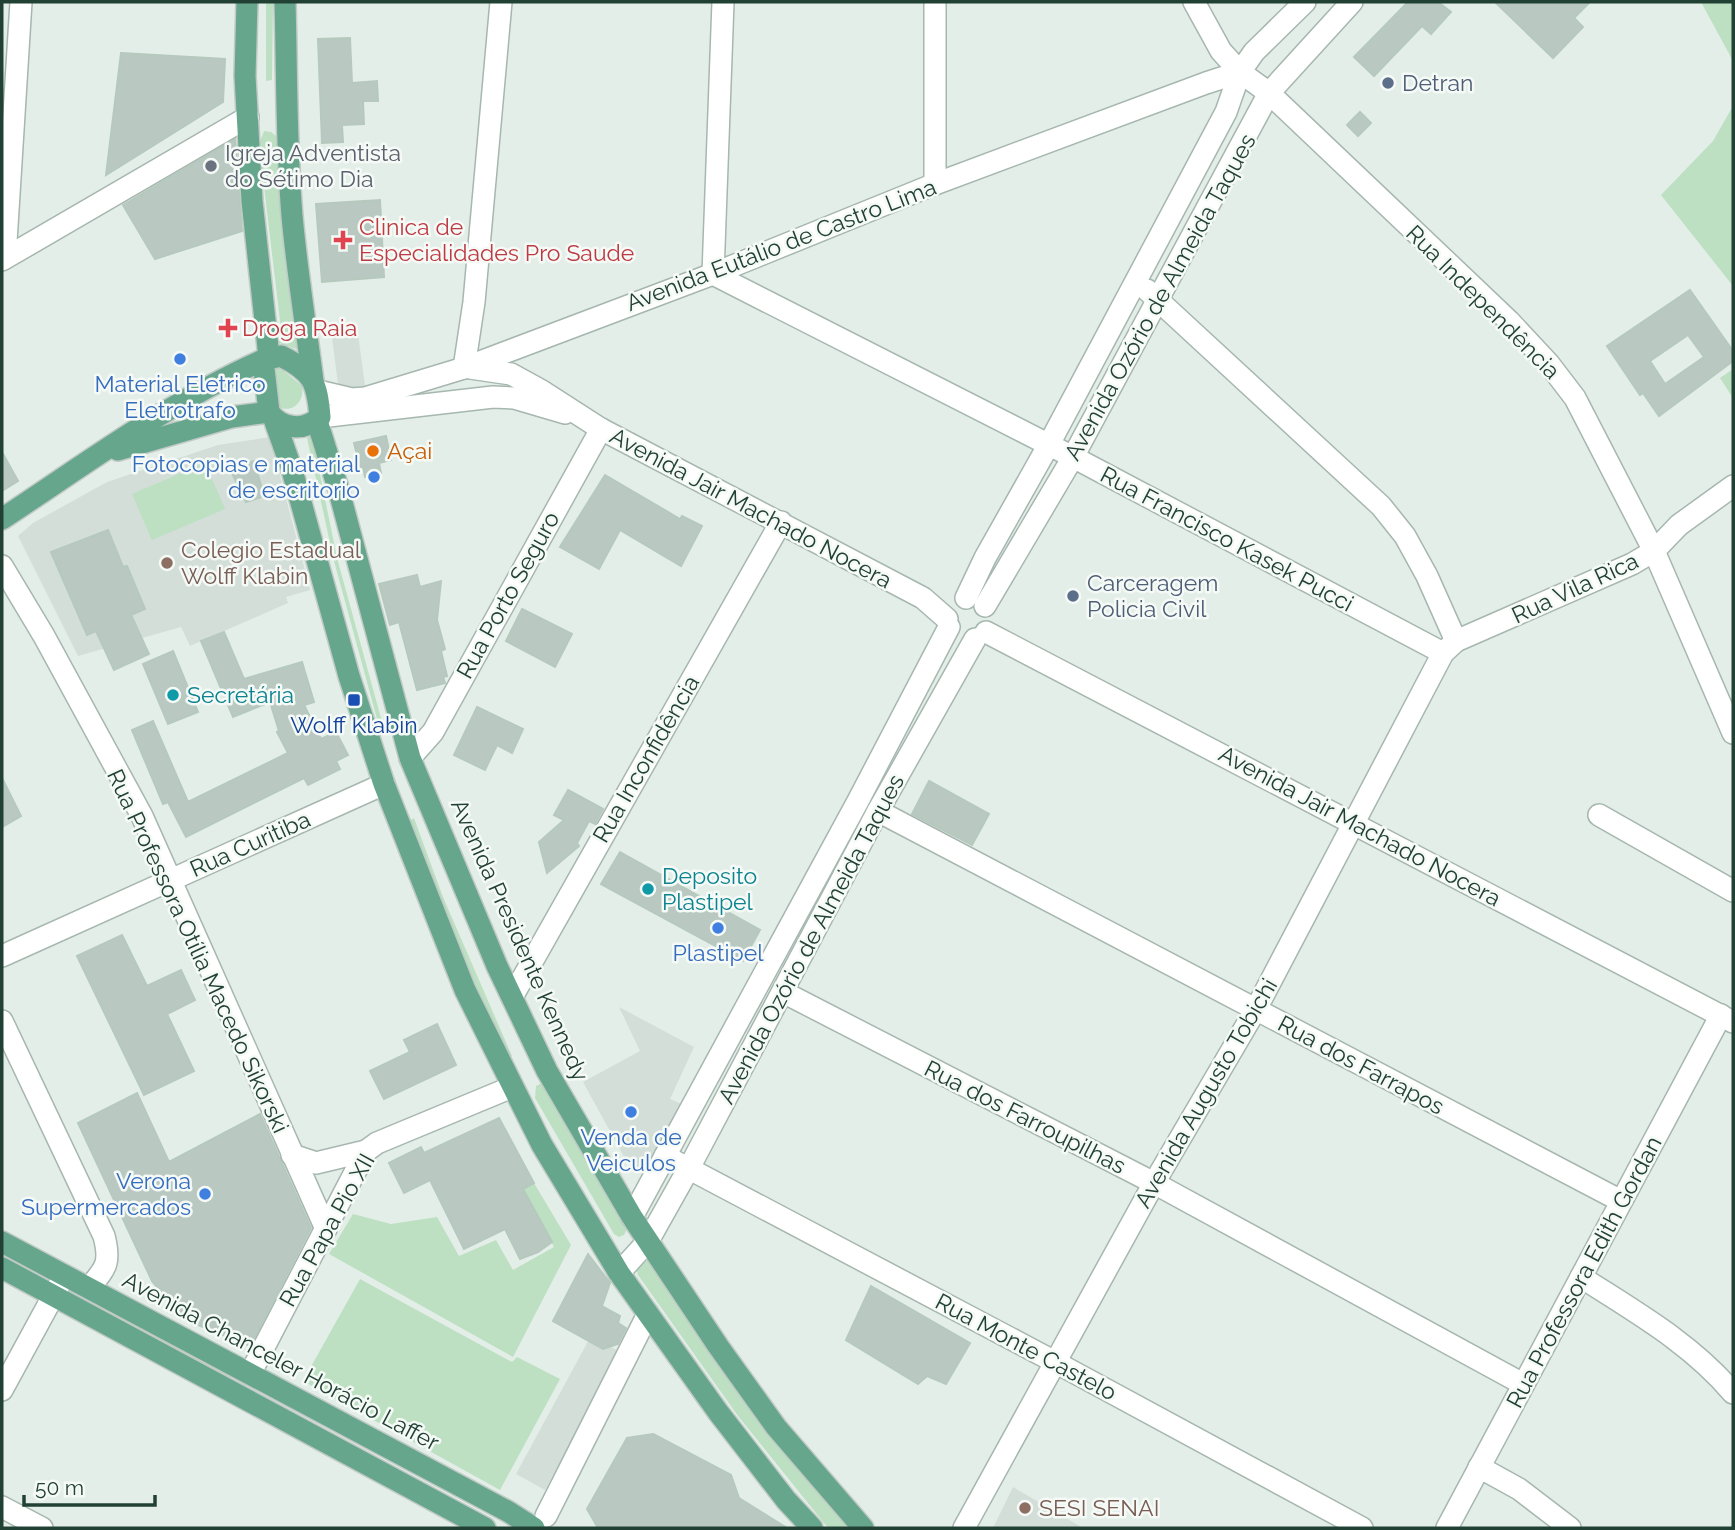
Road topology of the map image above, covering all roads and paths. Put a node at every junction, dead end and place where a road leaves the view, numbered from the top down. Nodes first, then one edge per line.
1 (21, 2) edge
2 (247, 2) edge
3 (285, 2) edge
4 (501, 2) edge
5 (723, 2) edge
6 (935, 2) edge
7 (1194, 2) edge
8 (1305, 2) edge
9 (1352, 2) edge
10 (1240, 72) junction
11 (1269, 93) junction
12 (248, 117) junction
13 (935, 184) junction
14 (4, 259) edge
15 (713, 274) junction
16 (1136, 280) junction
17 (1157, 299) junction
18 (266, 359) junction
19 (464, 368) junction
20 (316, 386) junction
21 (272, 415) junction
22 (580, 417) junction
23 (318, 419) junction
24 (601, 429) junction
25 (1048, 446) junction
26 (99, 456) junction
27 (1073, 457) junction
28 (1733, 486) edge
29 (2, 519) edge
30 (781, 522) junction
31 (1654, 551) junction
32 (2, 566) edge
33 (961, 610) junction
34 (980, 636) junction
35 (1449, 647) junction
36 (1733, 733) edge
37 (410, 758) junction
38 (384, 784) junction
39 (878, 811) junction
40 (1599, 816) dead end
41 (1355, 823) junction
42 (169, 880) junction
43 (1733, 891) edge
44 (2, 956) edge
45 (783, 992) junction
46 (512, 997) junction
47 (1256, 1009) junction
48 (1727, 1019) edge
49 (2, 1021) edge
50 (512, 1087) junction
51 (366, 1151) junction
52 (292, 1155) junction
53 (665, 1156) junction
54 (689, 1168) junction
55 (1154, 1183) junction
56 (1621, 1201) junction
57 (632, 1217) junction
58 (326, 1229) junction
59 (648, 1241) junction
60 (2, 1242) edge
61 (2, 1268) edge
62 (619, 1273) junction
63 (64, 1276) junction
64 (1581, 1277) junction
65 (89, 1288) junction
66 (54, 1296) junction
67 (648, 1314) junction
68 (1055, 1362) junction
69 (250, 1374) junction
70 (1523, 1384) junction
71 (2, 1390) edge
72 (1733, 1393) edge
73 (1479, 1467) junction
74 (2, 1507) edge
75 (503, 1515) edge
76 (540, 1522) edge
77 (42, 1528) edge
78 (484, 1528) edge
79 (812, 1528) edge
80 (863, 1528) edge
81 (964, 1528) edge
82 (1362, 1528) edge
83 (1447, 1528) edge
84 (1570, 1528) edge

1 - 14 street
2 - 12 main road
3 - 20 main road
4 - 19 street
5 - 15 street
6 - 13 street
7 - 10 street, Rua Independência
8 - 10 street, Avenida Ozório de Almeida Taques
9 - 11 street, Avenida Ozório de Almeida Taques
10 - 11 street, Rua Independência
10 - 13 street, Avenida Eutálio de Castro Lima
10 - 16 street, Avenida Ozório de Almeida Taques
11 - 17 street, Avenida Ozório de Almeida Taques
11 - 31 street, Rua Independência
12 - 14 street
12 - 18 main road
13 - 15 street, Avenida Eutálio de Castro Lima
15 - 19 street, Avenida Eutálio de Castro Lima
15 - 25 street, Rua Francisco Kasek Pucci
16 - 17 street
16 - 25 street, Avenida Ozório de Almeida Taques
17 - 27 street, Avenida Ozório de Almeida Taques
17 - 35 street
18 - 20 main road
18 - 21 main road
18 - 26 main road
19 - 20 street, Avenida Eutálio de Castro Lima
19 - 22 street, Avenida Jair Machado Nocera
20 - 23 main road, Avenida Presidente Kennedy
21 - 23 main road
21 - 26 main road
21 - 38 main road
22 - 23 street, Avenida Jair Machado Nocera
22 - 24 street, Avenida Jair Machado Nocera
23 - 37 main road, Avenida Presidente Kennedy
24 - 30 street, Avenida Jair Machado Nocera
24 - 37 street, Rua Porto Seguro
25 - 27 street, Rua Francisco Kasek Pucci
25 - 33 street, Avenida Ozório de Almeida Taques
26 - 29 main road
27 - 33 street, Avenida Ozório de Almeida Taques
27 - 35 street, Rua Francisco Kasek Pucci
28 - 31 street, Rua Vila Rica
30 - 33 street, Avenida Jair Machado Nocera
30 - 46 street, Rua Inconfidência
31 - 35 street, Rua Vila Rica
31 - 36 street, Rua Independência
32 - 42 street, Rua Professora Otília Macedo Sikorski
33 - 34 street, Avenida Jair Machado Nocera
33 - 34 street
33 - 53 street, Avenida Ozório de Almeida Taques
34 - 39 street, Avenida Ozório de Almeida Taques
34 - 41 street, Avenida Jair Machado Nocera
35 - 41 street, Avenida Augusto Tobichi
37 - 46 main road, Avenida Presidente Kennedy
38 - 42 street, Rua Curitiba
38 - 50 main road
39 - 45 street, Avenida Ozório de Almeida Taques
39 - 47 street, Rua dos Farrapos
40 - 43 street
41 - 47 street, Avenida Augusto Tobichi
41 - 48 street, Avenida Jair Machado Nocera
42 - 44 street, Rua Curitiba
42 - 52 street, Rua Professora Otília Macedo Sikorski
45 - 54 street, Avenida Ozório de Almeida Taques
45 - 55 street, Rua dos Farroupilhas
46 - 57 main road, Avenida Presidente Kennedy
47 - 55 street, Avenida Augusto Tobichi
47 - 56 street, Rua dos Farrapos
48 - 56 street, Rua Professora Edith Gordan
49 - 65 street
50 - 51 street, Rua Papa Pio XII
50 - 62 main road
51 - 52 street
51 - 58 street, Rua Papa Pio XII
52 - 58 street, Rua Professora Otília Macedo Sikorski
53 - 54 street, Rua Monte Castelo
53 - 57 street, Avenida Ozório de Almeida Taques
54 - 59 street, Avenida Ozório de Almeida Taques
54 - 68 street, Rua Monte Castelo
55 - 68 street, Avenida Augusto Tobichi
55 - 70 street, Rua dos Farroupilhas
56 - 64 street, Rua Professora Edith Gordan
57 - 59 main road, Avenida Presidente Kennedy
58 - 69 street, Rua Papa Pio XII
59 - 62 street, Avenida Ozório de Almeida Taques
59 - 80 main road, Avenida Presidente Kennedy
60 - 63 main road, Avenida Chanceler Horácio Laffer
61 - 66 main road
62 - 67 main road
63 - 65 main road, Avenida Chanceler Horácio Laffer
63 - 66 street
64 - 70 street, Rua Professora Edith Gordan
64 - 72 street
65 - 69 main road, Avenida Chanceler Horácio Laffer
66 - 71 street
66 - 78 main road
67 - 76 street
67 - 79 main road
68 - 81 street, Avenida Augusto Tobichi
68 - 82 street, Rua Monte Castelo
69 - 75 main road, Avenida Chanceler Horácio Laffer
70 - 73 street, Rua Professora Edith Gordan
73 - 83 street, Rua Professora Edith Gordan
73 - 84 street
74 - 77 street
75 - 76 main road, Avenida Chanceler Horácio Laffer
75 - 78 main road

